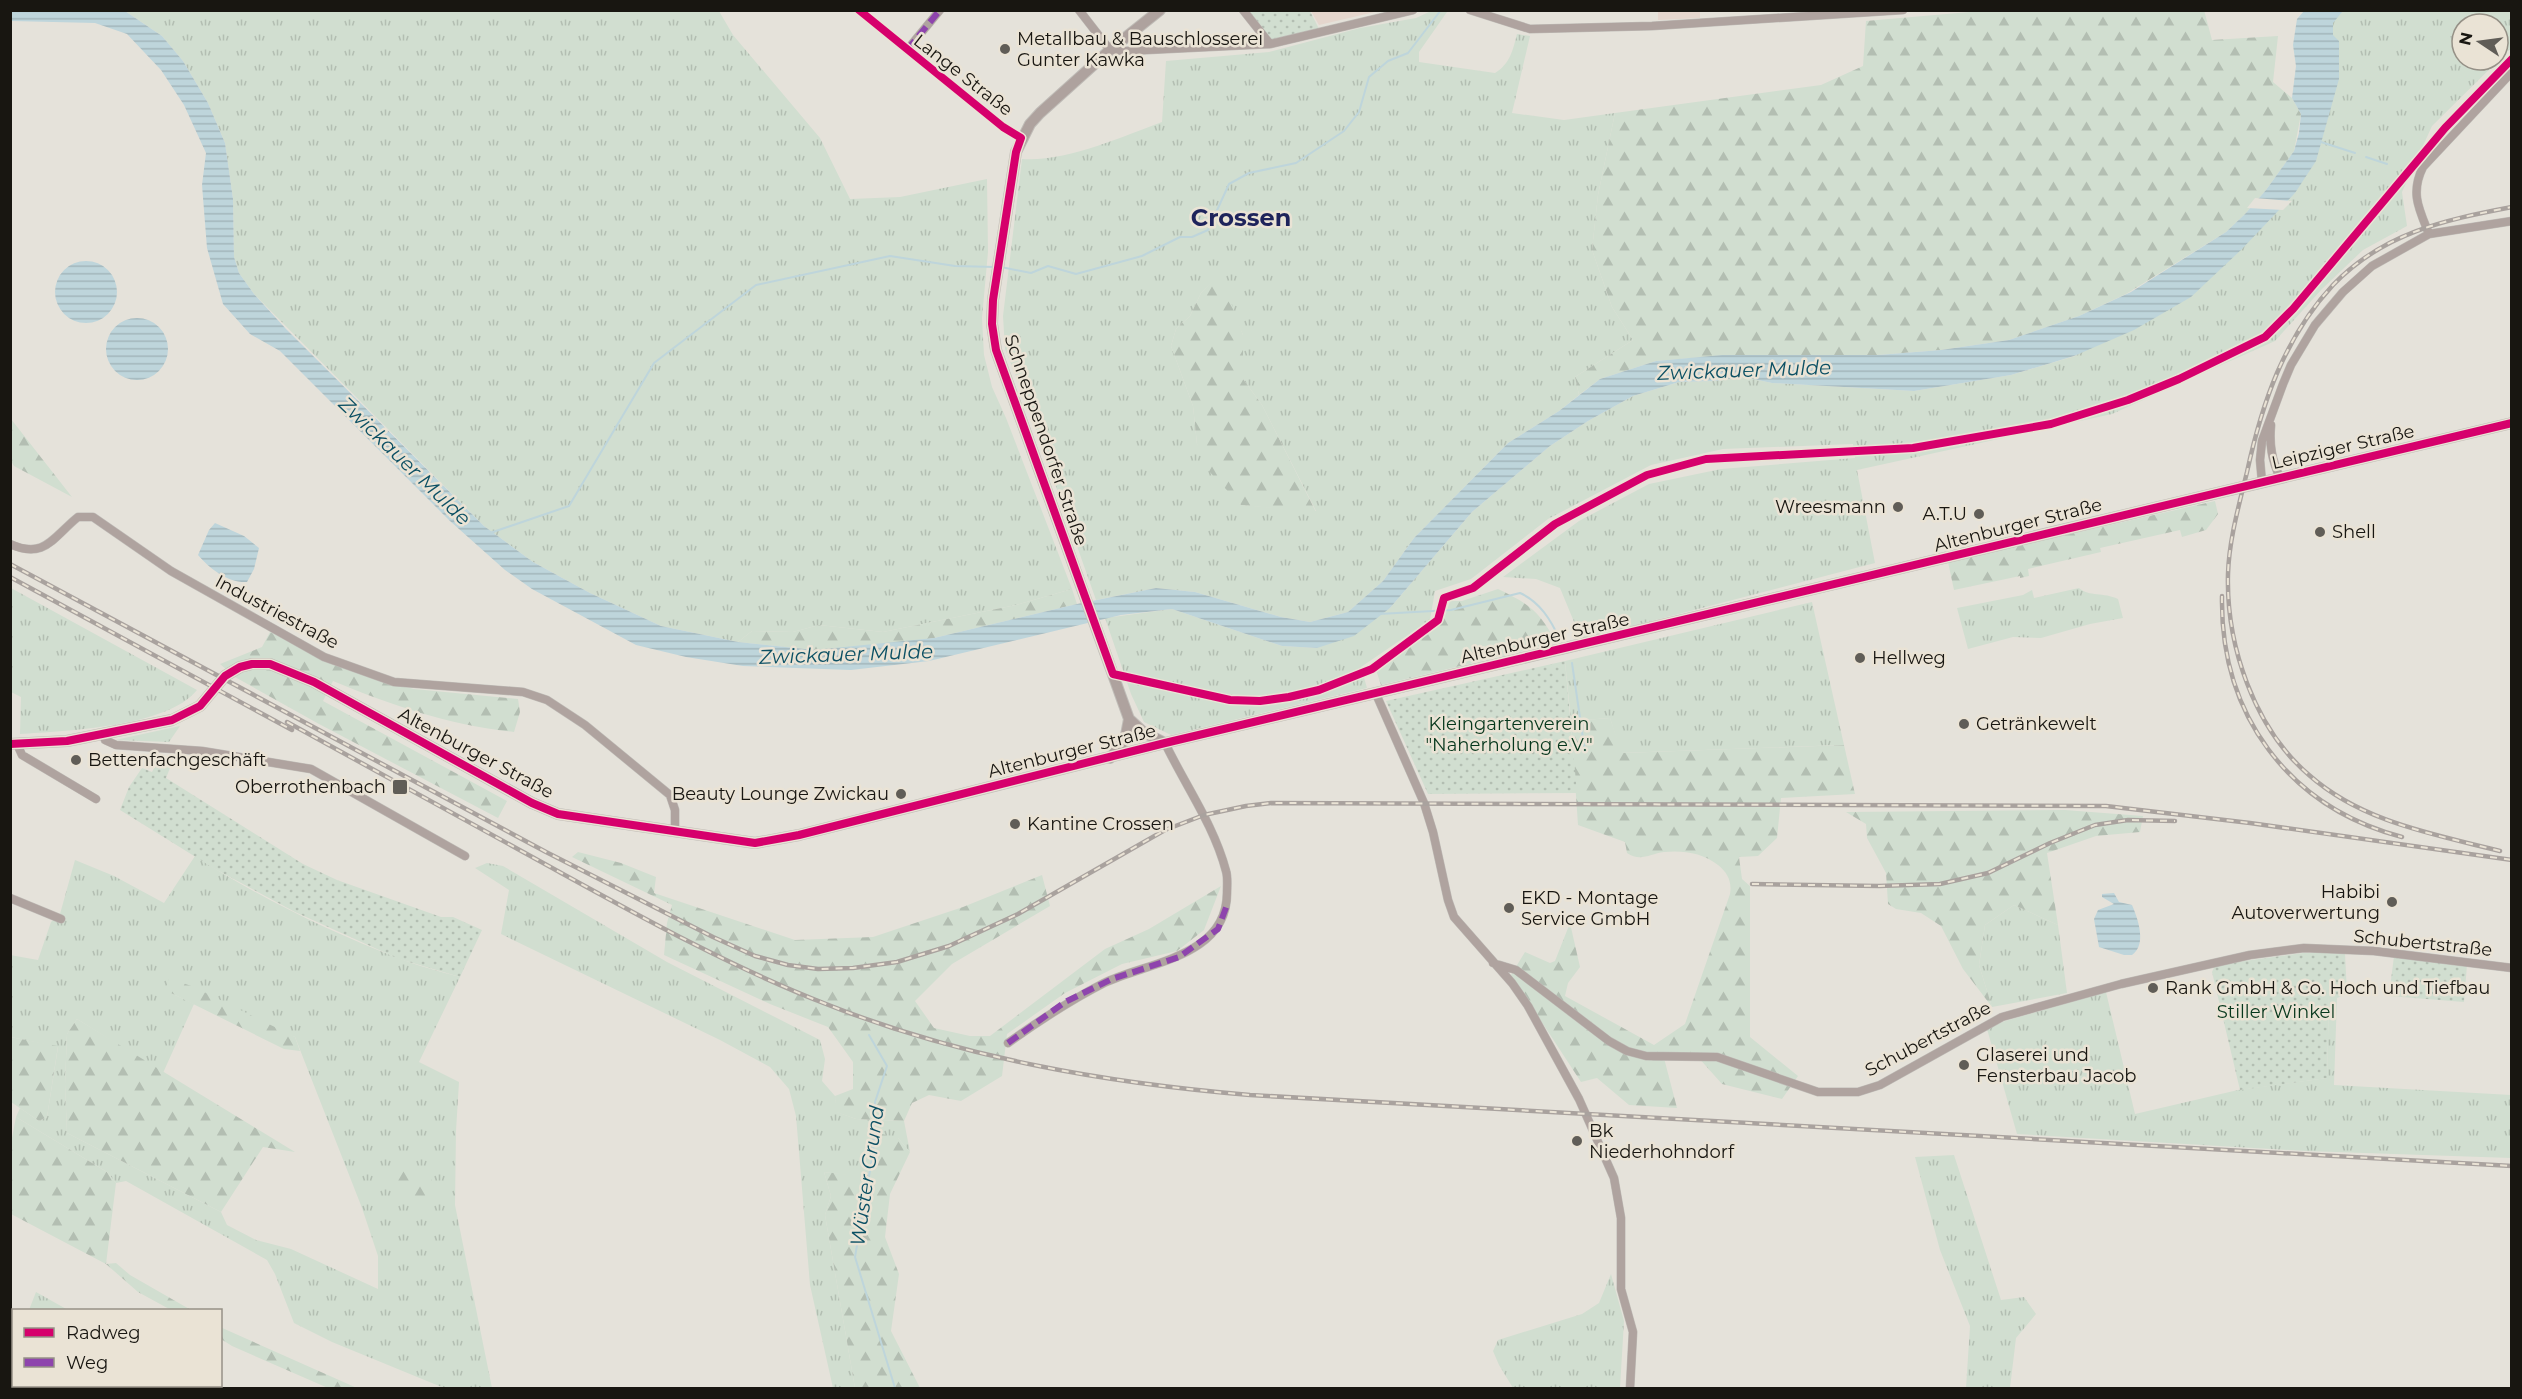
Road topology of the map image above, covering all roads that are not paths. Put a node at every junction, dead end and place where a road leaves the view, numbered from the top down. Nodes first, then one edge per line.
1 (859, 10) edge
2 (940, 10) edge
3 (1079, 10) edge
4 (1160, 10) edge
5 (1243, 10) edge
6 (1413, 10) edge
7 (1470, 10) edge
8 (1903, 10) edge
9 (1270, 45) junction
10 (907, 50) junction
11 (1110, 50) junction
12 (2511, 72) edge
13 (1022, 138) junction
14 (2511, 221) edge
15 (2428, 234) junction
16 (2272, 412) junction
17 (2511, 423) edge
18 (2280, 478) junction
19 (2262, 482) junction
20 (2181, 500) joint
21 (10, 544) edge
22 (1376, 694) junction
23 (1129, 719) junction
24 (104, 735) junction
25 (1165, 743) junction
26 (14, 744) edge
27 (1109, 758) junction
28 (96, 800) dead end
29 (675, 831) junction
30 (465, 856) dead end
31 (10, 898) edge
32 (61, 919) dead end
33 (1493, 963) junction
34 (2511, 968) edge
35 (1008, 1043) dead end
36 (1630, 1389) edge

1 - 10 street, Lange Straße
2 - 10 street
3 - 11 street
4 - 11 street, Schneppendorfer Straße
5 - 9 street
6 - 9 street
7 - 8 street
9 - 11 street
10 - 13 street, Lange Straße
11 - 13 street, Schneppendorfer Straße
12 - 15 street
13 - 23 street, Schneppendorfer Straße
14 - 15 street
15 - 16 street
16 - 18 street
16 - 19 street
17 - 18 street, Leipziger Straße
18 - 19 street, Leipziger Straße
19 - 20 street, Leipziger Straße
20 - 22 street, Altenburger Straße
21 - 29 street, Industriestraße
22 - 25 street, Altenburger Straße
22 - 33 street
23 - 25 street
23 - 27 street
24 - 26 street, Altenburger Straße
24 - 29 street, Altenburger Straße
24 - 30 street
25 - 27 street, Altenburger Straße
25 - 35 street, Altenburger Straße
26 - 28 street, Altenburger Straße
27 - 29 street, Altenburger Straße
31 - 32 street
33 - 34 street, Schubertstraße
33 - 36 street

